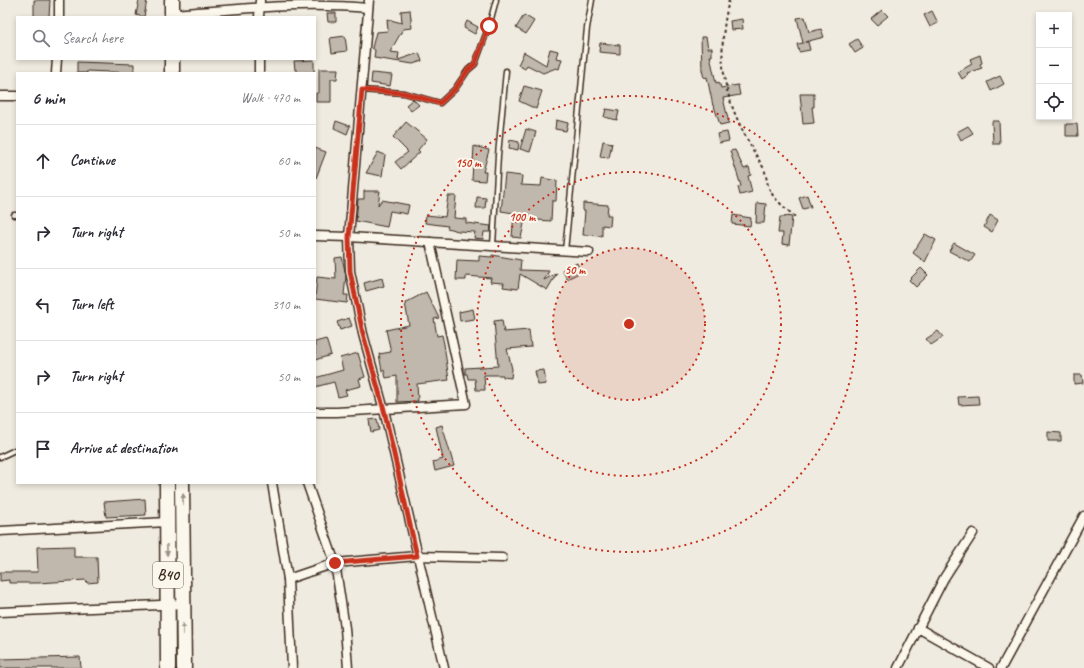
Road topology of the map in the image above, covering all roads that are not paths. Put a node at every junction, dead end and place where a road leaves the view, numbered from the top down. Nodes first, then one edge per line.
1 (59, 0) edge
2 (172, 0) edge
3 (496, 0) edge
4 (592, 0) edge
5 (260, 4) edge
6 (369, 4) edge
7 (59, 16) edge
8 (172, 16) edge
9 (259, 16) edge
10 (57, 60) edge
11 (172, 60) edge
12 (259, 60) edge
13 (56, 72) edge
14 (172, 72) edge
15 (259, 72) edge
16 (506, 72) dead end
17 (362, 90) junction
18 (0, 96) edge
19 (16, 96) edge
20 (316, 236) edge
21 (349, 237) junction
22 (430, 242) junction
23 (493, 246) junction
24 (565, 251) junction
25 (589, 252) dead end
26 (384, 410) junction
27 (316, 412) edge
28 (16, 450) edge
29 (0, 458) edge
30 (167, 484) edge
31 (182, 484) edge
32 (272, 484) edge
33 (307, 484) edge
34 (1084, 516) edge
35 (167, 522) junction
36 (0, 531) edge
37 (973, 534) dead end
38 (417, 556) junction
39 (502, 558) dead end
40 (335, 563) junction
41 (288, 579) junction
42 (183, 604) junction
43 (168, 605) junction
44 (0, 612) edge
45 (918, 628) junction
46 (168, 668) edge
47 (184, 668) edge
48 (292, 668) edge
49 (348, 668) edge
50 (444, 668) edge
51 (898, 668) edge
52 (989, 668) edge
53 (1001, 668) edge

1 - 7 street
2 - 8 highway
3 - 17 lane
4 - 24 lane
5 - 6 street
5 - 8 street
5 - 9 street
6 - 17 street
10 - 13 street
11 - 14 highway
12 - 15 street
16 - 23 lane
17 - 21 street
18 - 19 street
20 - 21 street
21 - 22 street
21 - 26 street
22 - 23 street
22 - 26 street
23 - 24 street
24 - 25 street
26 - 27 street
26 - 38 street
28 - 29 lane
30 - 35 highway, B40
42 -> 31 highway, B40
32 - 41 street
33 - 40 street
34 - 53 street
35 - 36 street
35 -> 43 highway, B40
37 - 45 street
38 - 39 street
38 - 40 street
38 - 50 street
40 - 41 street
40 - 49 street
41 - 48 street
42 - 43 street
47 -> 42 highway, B40
43 - 44 street
43 - 46 highway, B40
45 - 51 street
45 - 52 street

